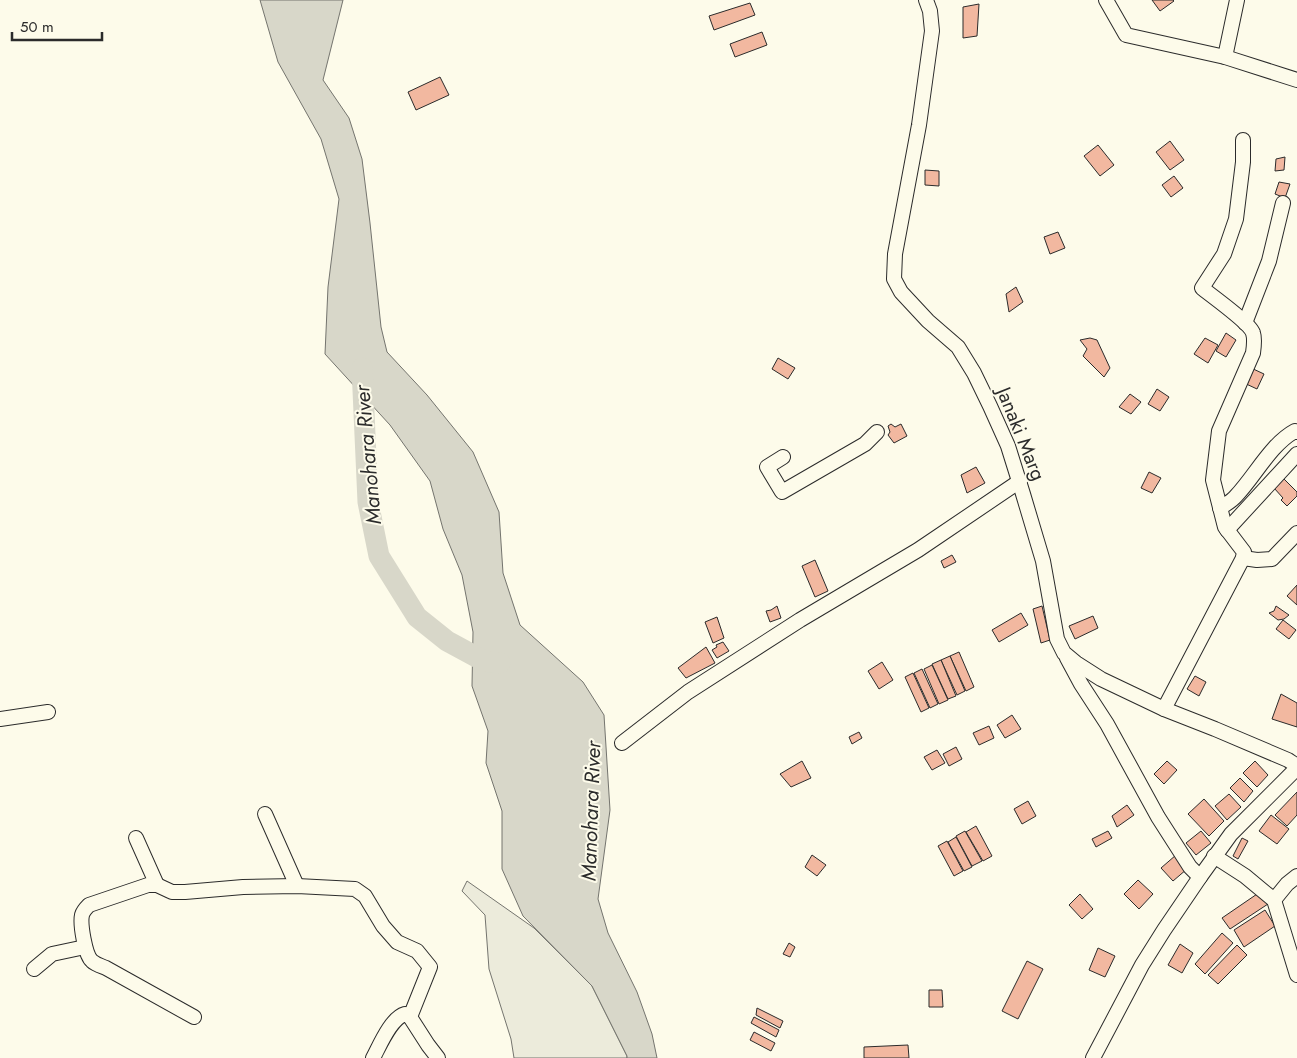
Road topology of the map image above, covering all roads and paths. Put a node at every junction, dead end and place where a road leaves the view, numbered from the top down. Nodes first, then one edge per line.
1 (926, 0) edge
2 (1106, 0) edge
3 (1237, 0) edge
4 (1225, 57) junction
5 (1297, 80) edge
6 (1244, 140) dead end
7 (1283, 203) dead end
8 (1245, 323) junction
9 (878, 432) dead end
10 (1297, 432) edge
11 (1297, 454) edge
12 (783, 457) dead end
13 (1020, 481) junction
14 (1220, 508) junction
15 (1227, 530) junction
16 (1297, 533) edge
17 (1243, 558) junction
18 (1064, 653) junction
19 (1164, 709) junction
20 (48, 712) dead end
21 (0, 719) edge
22 (622, 743) dead end
23 (1297, 767) edge
24 (265, 814) dead end
25 (136, 838) dead end
26 (1214, 856) junction
27 (1297, 876) edge
28 (1200, 877) junction
29 (157, 885) junction
30 (297, 886) junction
31 (1274, 900) junction
32 (85, 947) junction
33 (34, 969) dead end
34 (1297, 975) edge
35 (194, 1017) dead end
36 (410, 1017) junction
37 (373, 1058) edge
38 (438, 1058) edge
39 (1093, 1058) edge

1 - 13 street, Janaki Marg
2 - 4 street
3 - 4 street
4 - 5 street
6 - 8 street
7 - 8 street
8 - 14 street
9 - 12 street
10 - 14 street
11 - 15 street
13 - 18 street, Janaki Marg
13 - 22 street
14 - 15 street
15 - 17 street
16 - 17 street
17 - 19 street
18 - 19 street
18 - 28 street, Janaki Marg
19 - 23 street
20 - 21 street
23 - 26 street
24 - 30 street
25 - 29 street
26 - 28 street
26 - 31 street
27 - 31 street
28 - 39 street
29 - 30 street
29 - 32 street
30 - 36 street
31 - 34 street
32 - 33 street
32 - 35 street
36 - 37 street
36 - 38 street

